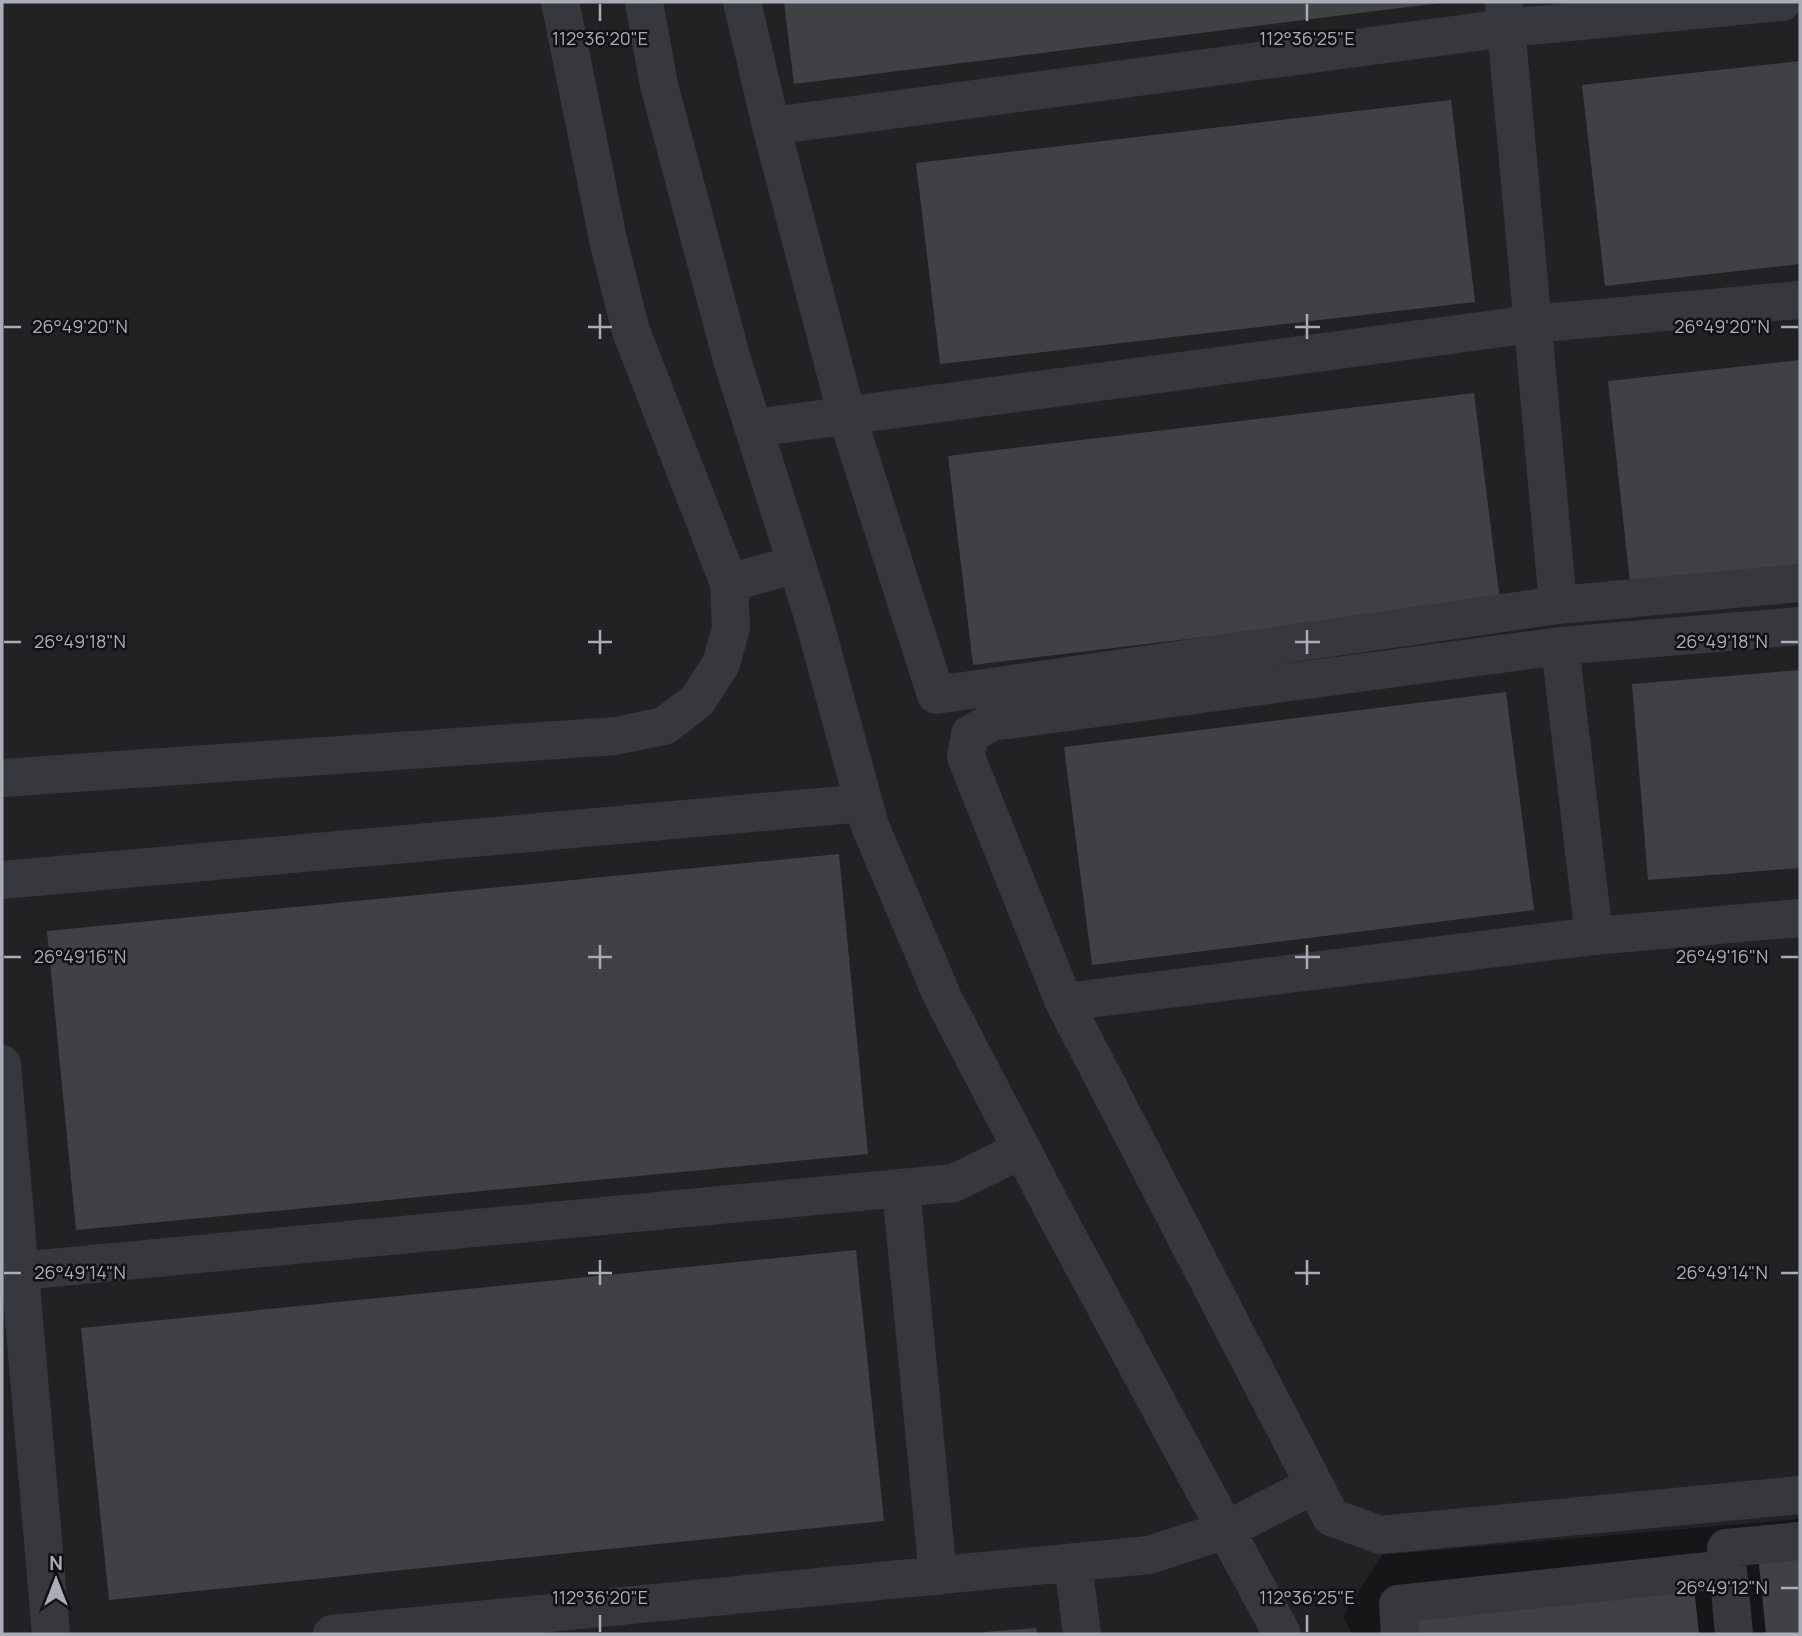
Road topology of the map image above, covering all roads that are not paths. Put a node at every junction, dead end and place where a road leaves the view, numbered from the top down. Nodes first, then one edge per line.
1 (559, 2) edge
2 (644, 2) edge
3 (742, 2) edge
4 (1782, 2) edge
5 (1505, 15) edge
6 (771, 126) junction
7 (1800, 300) edge
8 (1533, 324) junction
9 (847, 416) junction
10 (754, 428) junction
11 (796, 564) junction
12 (729, 583) junction
13 (1800, 583) edge
14 (1558, 605) junction
15 (1800, 626) edge
16 (1560, 646) junction
17 (2, 778) edge
18 (862, 795) junction
19 (2, 880) edge
20 (1799, 928) edge
21 (1594, 936) junction
22 (1064, 1002) junction
23 (2, 1064) edge
24 (1021, 1150) junction
25 (901, 1188) junction
26 (19, 1271) junction
27 (1314, 1485) junction
28 (1800, 1495) edge
29 (1226, 1530) junction
30 (1800, 1541) edge
31 (1073, 1563) junction
32 (1728, 1569) junction
33 (938, 1576) junction
34 (51, 1634) edge
35 (332, 1634) edge
36 (1082, 1634) edge
37 (1282, 1634) edge
38 (1400, 1634) edge
39 (1734, 1634) edge

1 - 12 street
2 - 10 street
3 - 6 street
4 - 5 street
5 - 6 street
5 - 8 street
6 - 9 street
7 - 8 street
8 - 9 street
8 - 14 street
9 - 10 street
9 - 14 street
10 - 11 street
11 - 12 street
11 - 18 street
12 - 17 street
13 - 14 street
15 - 16 street
16 - 21 street
16 - 22 street
18 - 19 street
18 - 24 street
20 - 21 street
21 - 22 street
22 - 27 street
23 - 26 street
24 - 25 street
24 - 29 street
25 - 26 street
25 - 33 street
26 - 34 street
27 - 28 street
27 - 29 street
29 - 31 street
29 - 37 street
30 - 32 street
31 - 33 street
31 - 36 street
32 - 38 street
32 - 39 street
33 - 35 street

